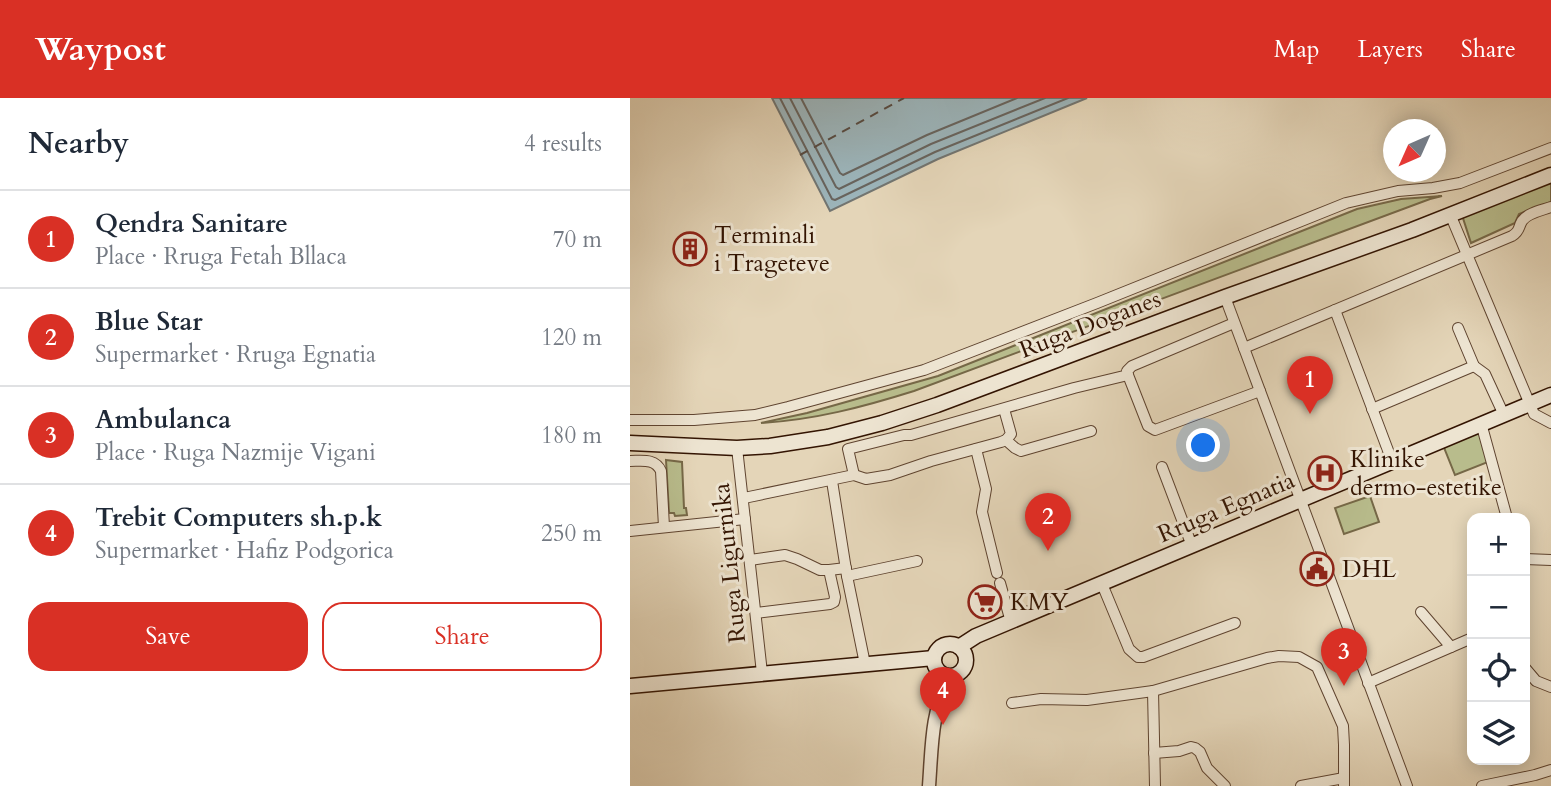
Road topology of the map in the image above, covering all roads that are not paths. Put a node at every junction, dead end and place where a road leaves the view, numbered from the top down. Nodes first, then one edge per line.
1 (1551, 148) edge
2 (1551, 175) edge
3 (1551, 207) edge
4 (1450, 214) junction
5 (1467, 255) junction
6 (1225, 298) junction
7 (1335, 310) junction
8 (1234, 323) junction
9 (1458, 328) dead end
10 (1244, 348) junction
11 (1474, 366) junction
12 (1128, 375) junction
13 (1260, 391) junction
14 (1551, 394) edge
15 (1530, 403) junction
16 (1004, 409) junction
17 (1372, 409) junction
18 (1503, 414) junction
19 (630, 420) edge
20 (1482, 423) junction
21 (1551, 423) edge
22 (1091, 431) dead end
23 (1006, 440) junction
24 (630, 443) edge
25 (737, 448) junction
26 (976, 449) junction
27 (630, 461) edge
28 (1392, 461) junction
29 (1162, 467) dead end
30 (854, 475) junction
31 (832, 481) junction
32 (744, 498) junction
33 (1301, 500) junction
34 (1506, 513) edge
35 (745, 519) junction
36 (664, 527) junction
37 (630, 531) edge
38 (1192, 546) junction
39 (1530, 559) edge
40 (750, 560) junction
41 (1551, 560) edge
42 (916, 561) dead end
43 (829, 570) junction
44 (846, 572) junction
45 (1102, 584) junction
46 (1421, 612) dead end
47 (756, 613) junction
48 (1011, 622) junction
49 (1235, 623) dead end
50 (1470, 639) edge
51 (959, 647) junction
52 (1451, 647) junction
53 (934, 658) junction
54 (865, 664) junction
55 (762, 673) junction
56 (1530, 674) edge
57 (949, 677) junction
58 (1368, 683) junction
59 (630, 686) edge
60 (1551, 687) edge
61 (1153, 691) junction
62 (1012, 703) dead end
63 (1154, 753) junction
64 (1551, 770) edge
65 (1344, 782) edge
66 (929, 786) edge
67 (1156, 786) edge
68 (1225, 786) edge
69 (1301, 786) edge
70 (1407, 786) edge
71 (1482, 786) edge

1 - 19 street
2 - 4 main road, Ruga Doganes
3 - 5 street
4 - 5 street
4 - 6 main road, Ruga Doganes
5 - 7 street
5 - 15 street
6 - 8 street
6 - 25 main road, Ruga Doganes
7 - 10 street
7 - 17 street
8 - 10 street
8 - 12 street
9 - 11 street
10 - 13 street
11 - 17 street
11 - 18 street
12 - 13 street
12 - 16 street
13 - 33 street
14 - 15 main road, Rruga Egnatia
15 - 18 main road, Rruga Egnatia
15 - 21 street
16 - 23 street
16 - 30 street
17 - 28 street
18 - 20 main road, Rruga Egnatia
20 - 28 main road, Rruga Egnatia
20 - 34 street
22 - 23 street
23 - 26 street
24 - 25 main road, Ruga Doganes
25 - 32 street, Ruga Ligurnika
26 - 30 street
26 - 48 street
27 - 36 street
28 - 33 main road, Rruga Egnatia
29 - 38 street
30 - 31 street
31 - 32 street
31 - 44 street
32 - 35 street, Ruga Ligurnika
33 - 38 main road, Rruga Egnatia
33 - 58 street
35 - 36 street
35 - 40 street, Ruga Ligurnika
36 - 37 street
38 - 45 main road, Rruga Egnatia
39 - 41 street
40 - 43 street
40 - 47 street, Ruga Ligurnika
42 - 44 street
43 - 44 street
43 - 47 street
44 - 54 street
45 - 48 main road, Rruga Egnatia
45 - 49 street
46 - 52 street
47 - 55 street, Ruga Ligurnika
48 - 51 main road, Rruga Egnatia
50 - 52 street
51 - 53 main road
51 - 57 main road
52 - 58 street
53 - 54 main road
53 - 57 main road
54 - 55 main road
55 - 59 main road
56 - 60 street
57 - 66 street
58 - 70 street
61 - 62 street
61 - 63 street
61 - 65 street
63 - 67 street
63 - 68 street
64 - 71 street
65 - 69 street

